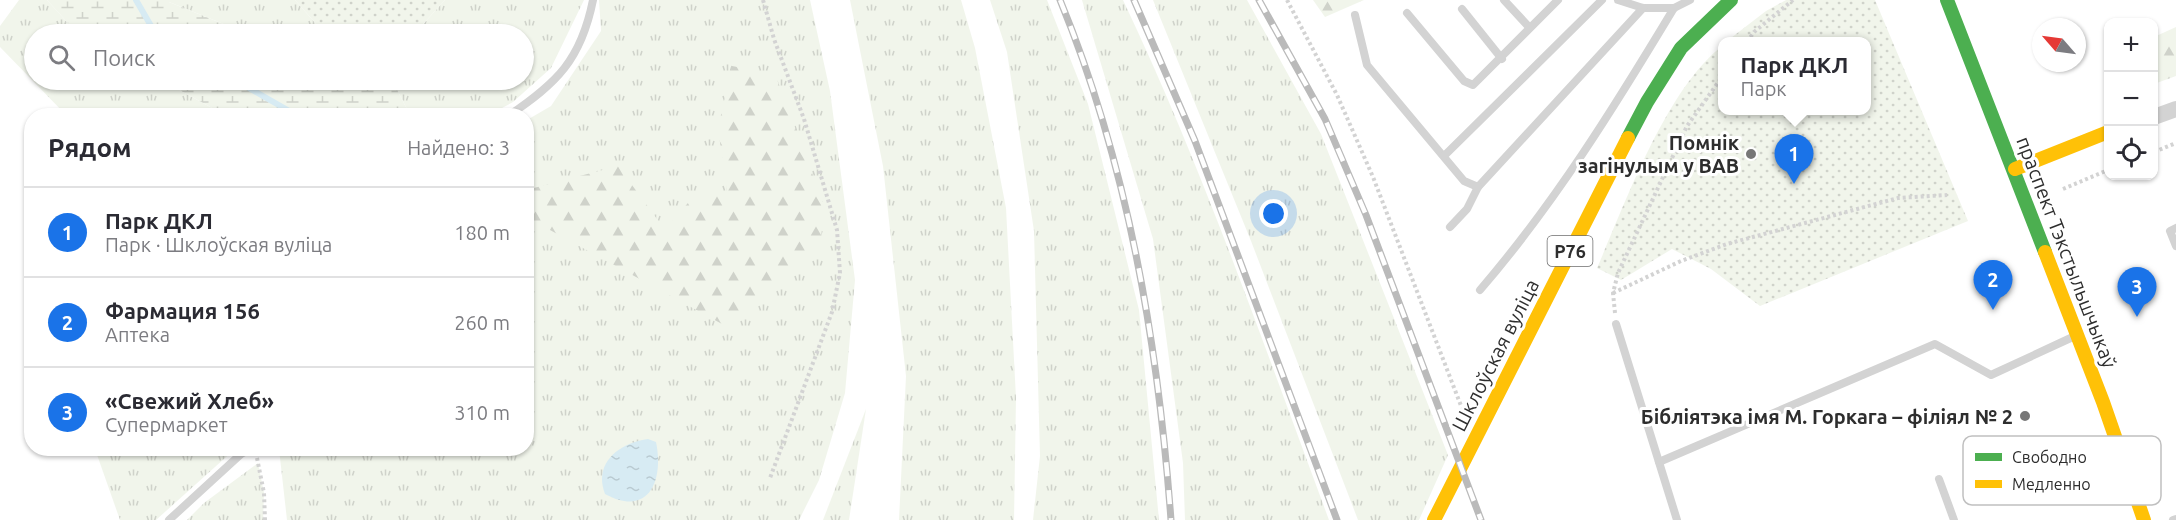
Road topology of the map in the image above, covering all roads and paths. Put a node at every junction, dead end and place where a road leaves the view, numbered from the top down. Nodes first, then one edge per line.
1 (593, 0) edge
2 (763, 0) edge
3 (1287, 0) edge
4 (1504, 0) edge
5 (1558, 0) edge
6 (1602, 0) edge
7 (1618, 0) edge
8 (1690, 0) edge
9 (1731, 0) edge
10 (1793, 0) edge
11 (1947, 0) edge
12 (1642, 8) junction
13 (1674, 8) junction
14 (1462, 9) dead end
15 (1407, 13) dead end
16 (1355, 15) dead end
17 (1529, 27) junction
18 (1750, 37) edge
19 (1502, 59) junction
20 (1718, 83) edge
21 (520, 108) edge
22 (2176, 109) edge
23 (2158, 116) edge
24 (2104, 134) edge
25 (2176, 143) edge
26 (2158, 150) edge
27 (1444, 156) junction
28 (2015, 169) junction
29 (2104, 173) edge
30 (1478, 187) junction
31 (2063, 189) dead end
32 (1947, 195) dead end
33 (1450, 227) dead end
34 (2176, 228) edge
35 (2176, 246) edge
36 (1480, 290) dead end
37 (1613, 293) junction
38 (1616, 324) joint
39 (2076, 336) junction
40 (2115, 436) edge
41 (1474, 437) junction
42 (239, 456) edge
43 (256, 456) edge
44 (1659, 462) junction
45 (770, 478) dead end
46 (1939, 479) dead end
47 (2139, 505) edge
48 (169, 520) edge
49 (265, 520) edge
50 (1434, 520) edge
51 (1677, 520) edge
52 (1954, 520) edge
53 (2144, 520) edge

1 - 21 lane
2 - 45 path
3 - 41 path
4 - 17 lane
5 - 17 lane
6 - 27 lane
7 - 12 lane
8 - 13 lane
9 - 41 street, Шклоўская вуліца / Р76
10 - 18 path
11 - 28 street, праспект Тэкстыльшчыкаў
12 - 13 lane
12 - 30 lane
13 - 36 lane
14 - 19 lane
15 - 19 lane
16 - 27 lane
17 - 19 lane
20 - 37 path
22 - 23 street
24 - 28 street
25 - 26 path
27 - 30 lane
28 - 39 street, праспект Тэкстыльшчыкаў
29 - 31 path
30 - 33 lane
32 - 37 path
34 - 35 lane
37 - 38 path
38 - 44 lane
39 - 40 street, праспект Тэкстыльшчыкаў
39 - 44 lane
41 - 50 street, Шклоўская вуліца / Р76
42 - 48 lane
43 - 49 path
44 - 51 lane
46 - 52 lane
47 - 53 street, праспект Тэкстыльшчыкаў

